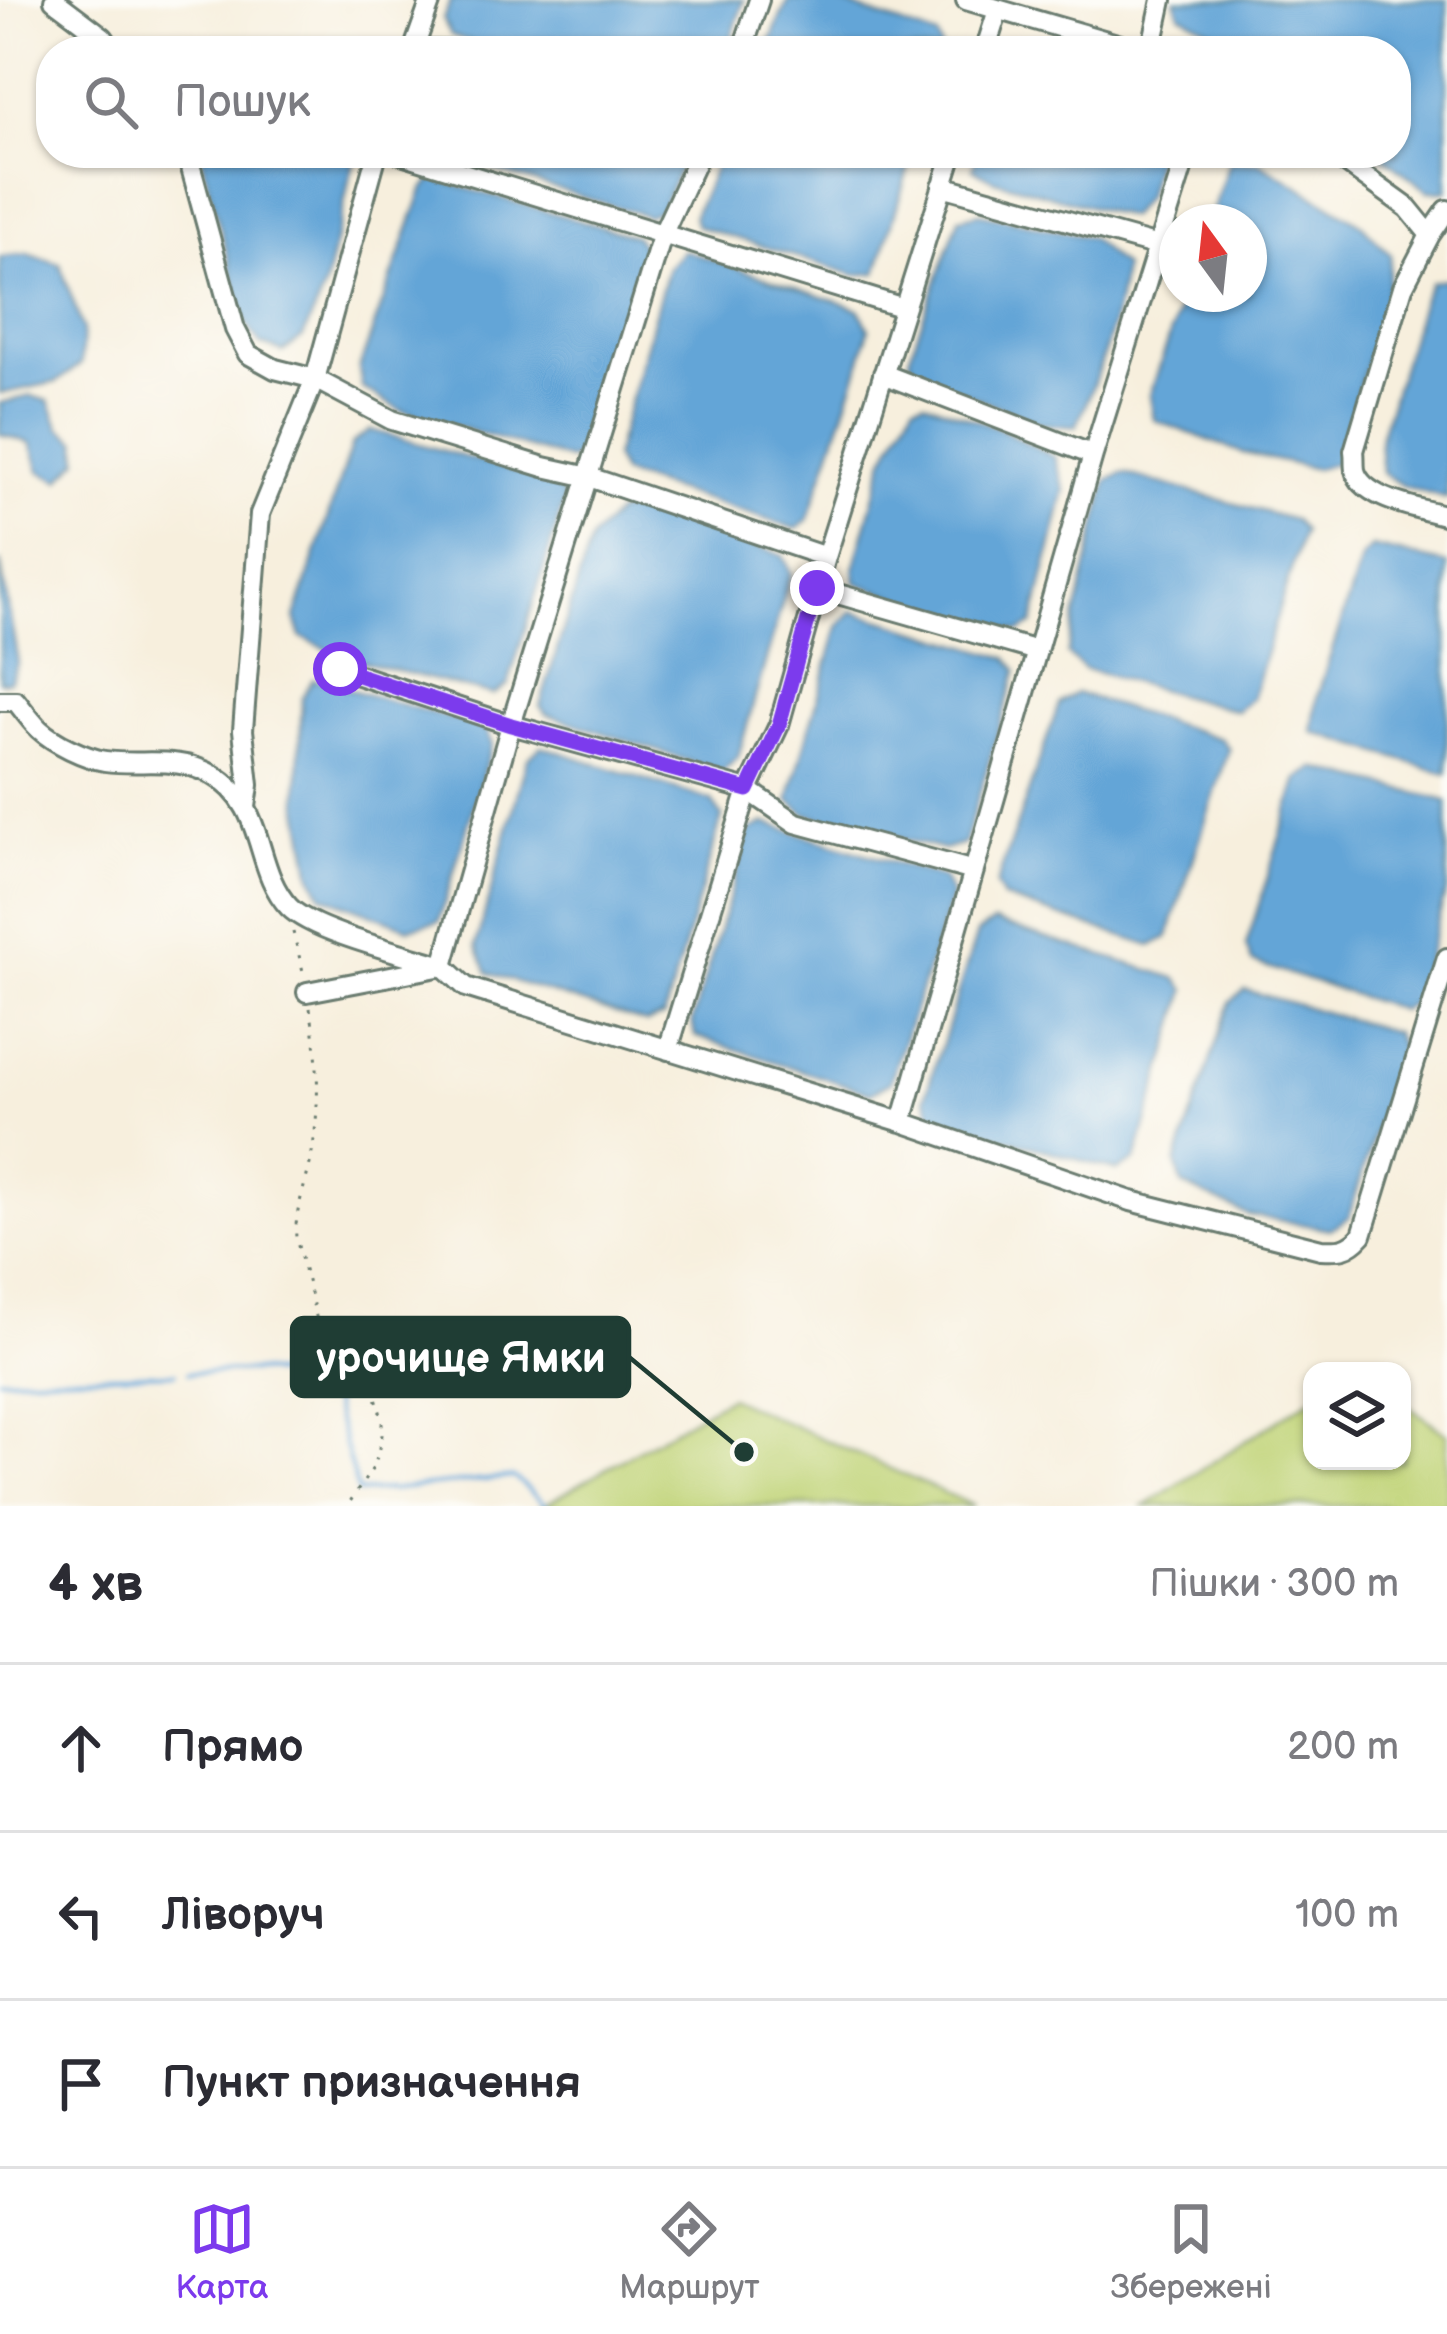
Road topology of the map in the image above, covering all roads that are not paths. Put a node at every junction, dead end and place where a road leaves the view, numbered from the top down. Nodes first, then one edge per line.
1 (54, 0) edge
2 (431, 0) edge
3 (759, 0) edge
4 (966, 0) edge
5 (1162, 0) edge
6 (998, 10) junction
7 (100, 36) edge
8 (418, 36) edge
9 (747, 36) edge
10 (990, 36) edge
11 (1089, 36) edge
12 (1154, 36) edge
13 (191, 168) edge
14 (373, 168) edge
15 (444, 168) edge
16 (693, 168) edge
17 (948, 168) edge
18 (1182, 168) edge
19 (1353, 168) edge
20 (942, 186) junction
21 (1446, 216) edge
22 (663, 233) junction
23 (1430, 235) junction
24 (1158, 246) junction
25 (904, 308) junction
26 (883, 374) junction
27 (315, 379) junction
28 (1093, 455) junction
29 (589, 477) junction
30 (1447, 516) edge
31 (826, 557) junction
32 (817, 588) junction
33 (1036, 651) junction
34 (340, 669) dead end
35 (0, 701) edge
36 (511, 725) junction
37 (748, 790) junction
38 (246, 806) junction
39 (974, 871) junction
40 (1447, 958) edge
41 (442, 966) junction
42 (308, 992) road end
43 (668, 1050) junction
44 (902, 1122) junction

1 - 7 lane
2 - 8 lane
3 - 9 lane
4 - 6 lane
5 - 12 lane
6 - 10 lane
6 - 11 lane
13 - 27 lane
14 - 27 lane
15 - 22 lane
16 - 22 lane
17 - 20 lane
18 - 24 lane
19 - 23 lane
20 - 24 lane
20 - 25 lane
21 - 23 lane
22 - 25 lane
22 - 29 lane
23 - 30 lane
24 - 28 lane
25 - 26 lane
26 - 28 lane
26 - 31 lane
27 - 29 lane
27 - 38 lane
28 - 33 lane
29 - 31 lane
29 - 36 lane
31 - 32 lane
32 - 33 lane
32 - 37 lane
33 - 39 lane
34 - 36 lane
35 - 38 lane
36 - 37 lane
36 - 41 lane
37 - 39 lane
37 - 43 lane
38 - 41 lane
39 - 44 lane
40 - 44 lane
41 - 42 lane
41 - 43 lane
43 - 44 lane

